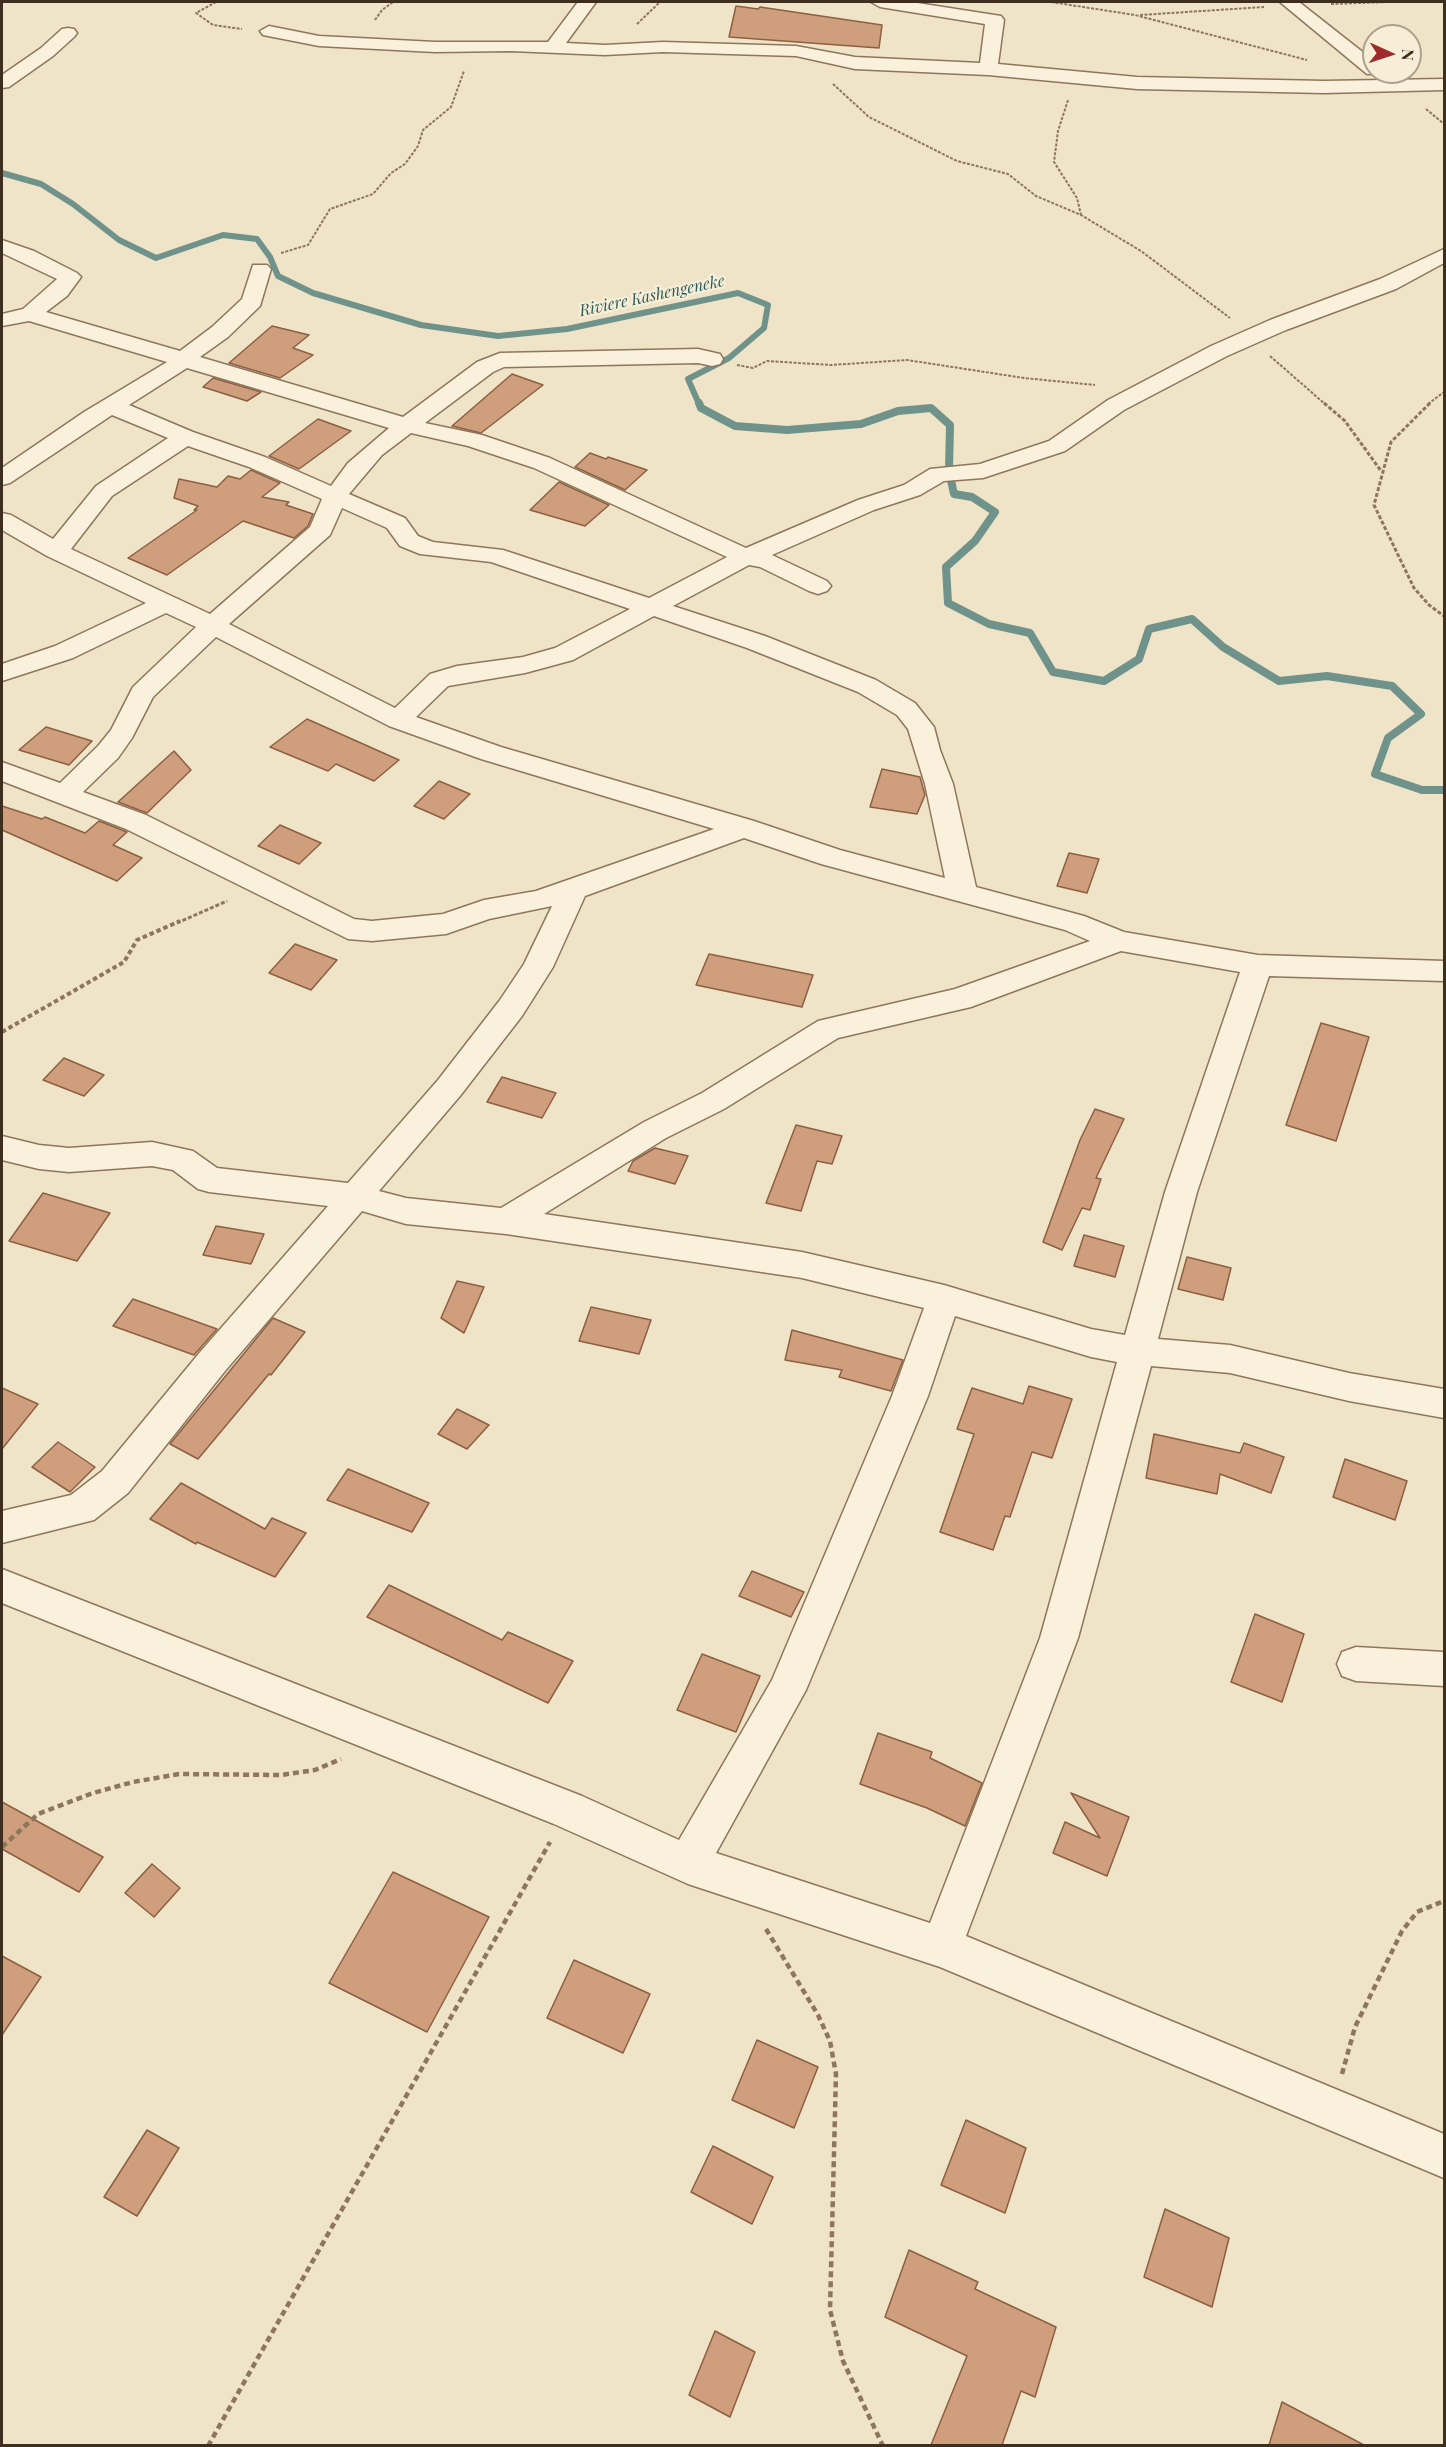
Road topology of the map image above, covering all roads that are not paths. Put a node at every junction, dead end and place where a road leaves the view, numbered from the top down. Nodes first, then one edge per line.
1 (587, 2) edge
2 (880, 2) edge
3 (1289, 2) edge
4 (269, 31) road end
5 (68, 33) dead end
6 (554, 47) junction
7 (1362, 60) edge
8 (988, 69) junction
9 (2, 84) edge
10 (1391, 84) edge
11 (1444, 85) edge
12 (1393, 86) junction
13 (2, 246) edge
14 (1444, 255) edge
15 (260, 269) dead end
16 (30, 314) junction
17 (2, 320) edge
18 (185, 360) junction
19 (722, 362) road end
20 (111, 406) junction
21 (408, 426) junction
22 (185, 437) junction
23 (2, 478) edge
24 (335, 497) junction
25 (2, 520) edge
26 (56, 551) junction
27 (746, 557) junction
28 (818, 586) dead end
29 (167, 603) junction
30 (651, 609) junction
31 (214, 626) junction
32 (2, 673) edge
33 (398, 720) junction
34 (5, 777) edge
35 (65, 794) junction
36 (744, 828) junction
37 (574, 890) junction
38 (963, 893) junction
39 (1119, 941) junction
40 (1258, 965) junction
41 (1444, 970) edge
42 (2, 1148) edge
43 (354, 1196) junction
44 (506, 1221) junction
45 (944, 1299) junction
46 (1137, 1351) junction
47 (1444, 1404) edge
48 (2, 1527) edge
49 (2, 1586) edge
50 (1356, 1664) dead end
51 (1444, 1669) edge
52 (688, 1863) junction
53 (941, 1947) junction
54 (1444, 2156) edge

1 - 6 street
2 - 8 street
3 - 7 street
4 - 6 street
5 - 9 street
6 - 8 street
8 - 12 street
10 - 12 street
11 - 12 street
13 - 16 street
14 - 27 street
15 - 18 street
16 - 17 street
16 - 18 street
18 - 20 street
18 - 21 street
19 - 21 street
20 - 22 street
20 - 23 street
21 - 24 street
21 - 27 street
22 - 24 street
22 - 26 street
24 - 30 street
24 - 31 street
25 - 26 street
26 - 29 street
27 - 28 street
27 - 30 street
29 - 31 street
29 - 32 street
30 - 33 street
30 - 38 street
31 - 33 street
31 - 35 street
33 - 36 street
34 - 35 street
35 - 37 street
36 - 37 street
36 - 38 street
37 - 43 street
38 - 39 street
39 - 40 street
39 - 44 street
40 - 41 street
40 - 46 street
42 - 43 street
43 - 44 street
43 - 48 street
44 - 45 street
45 - 46 street
45 - 52 street
46 - 47 street
46 - 53 street
49 - 52 street
50 - 51 street
52 - 53 street
53 - 54 street

